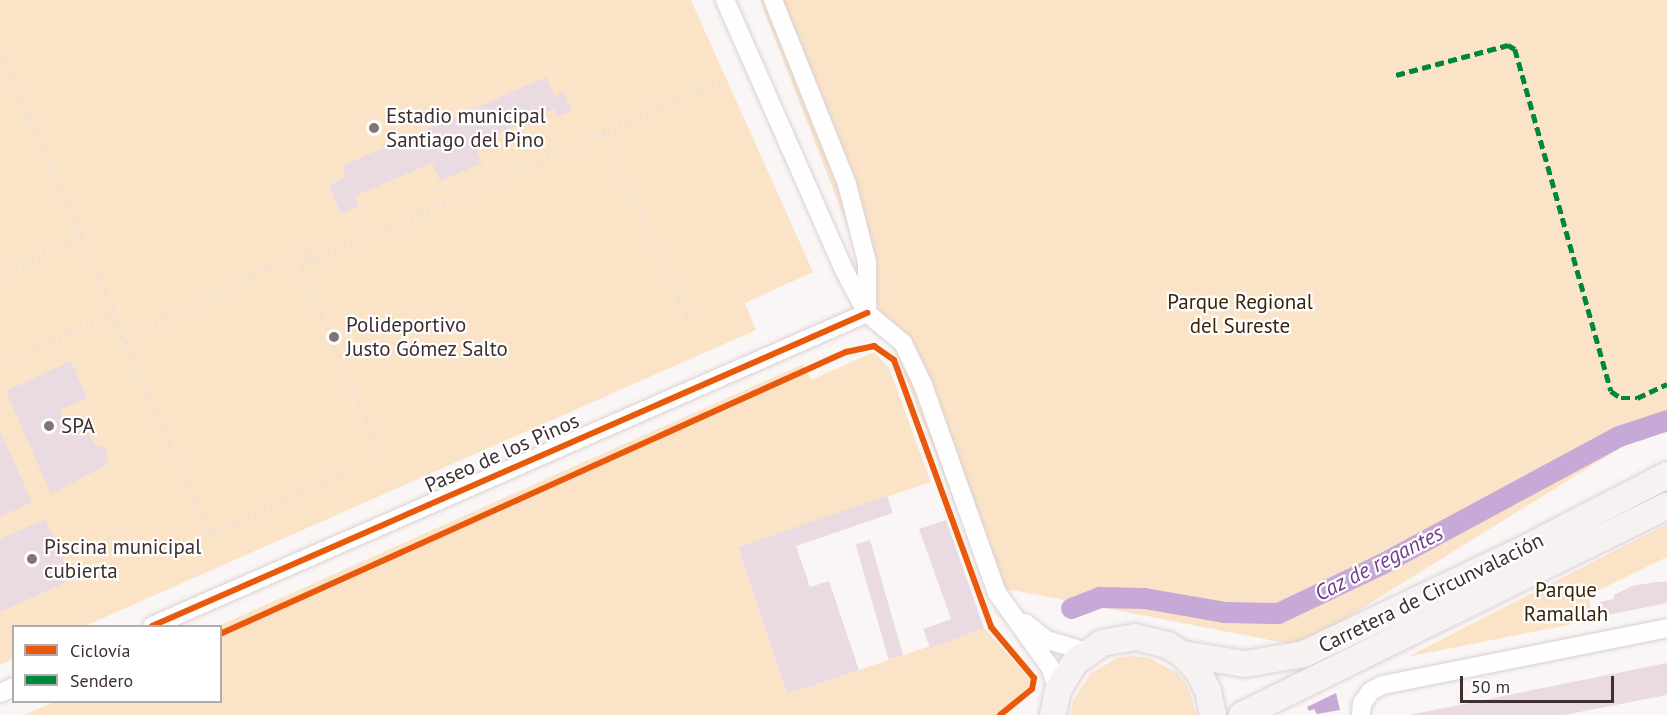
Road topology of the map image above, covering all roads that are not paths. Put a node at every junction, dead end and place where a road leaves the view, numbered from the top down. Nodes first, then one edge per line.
1 (725, 0) edge
2 (773, 0) edge
3 (867, 313) junction
4 (1667, 475) edge
5 (1667, 506) edge
6 (1007, 609) junction
7 (157, 625) edge
8 (1667, 628) edge
9 (1088, 652) junction
10 (1182, 654) junction
11 (1056, 700) edge
12 (1036, 715) edge
13 (1213, 715) edge
14 (1242, 715) edge
15 (1361, 715) edge

1 - 3 street
2 - 3 street
3 - 6 street
3 - 7 street, Paseo de los Pinos
4 - 10 main road, Carretera de Circunvalación
5 - 14 main road, Carretera de Circunvalación
6 - 9 street
6 - 11 street
8 - 15 street
9 - 10 main road
9 - 11 main road
10 - 13 main road
11 - 12 main road

